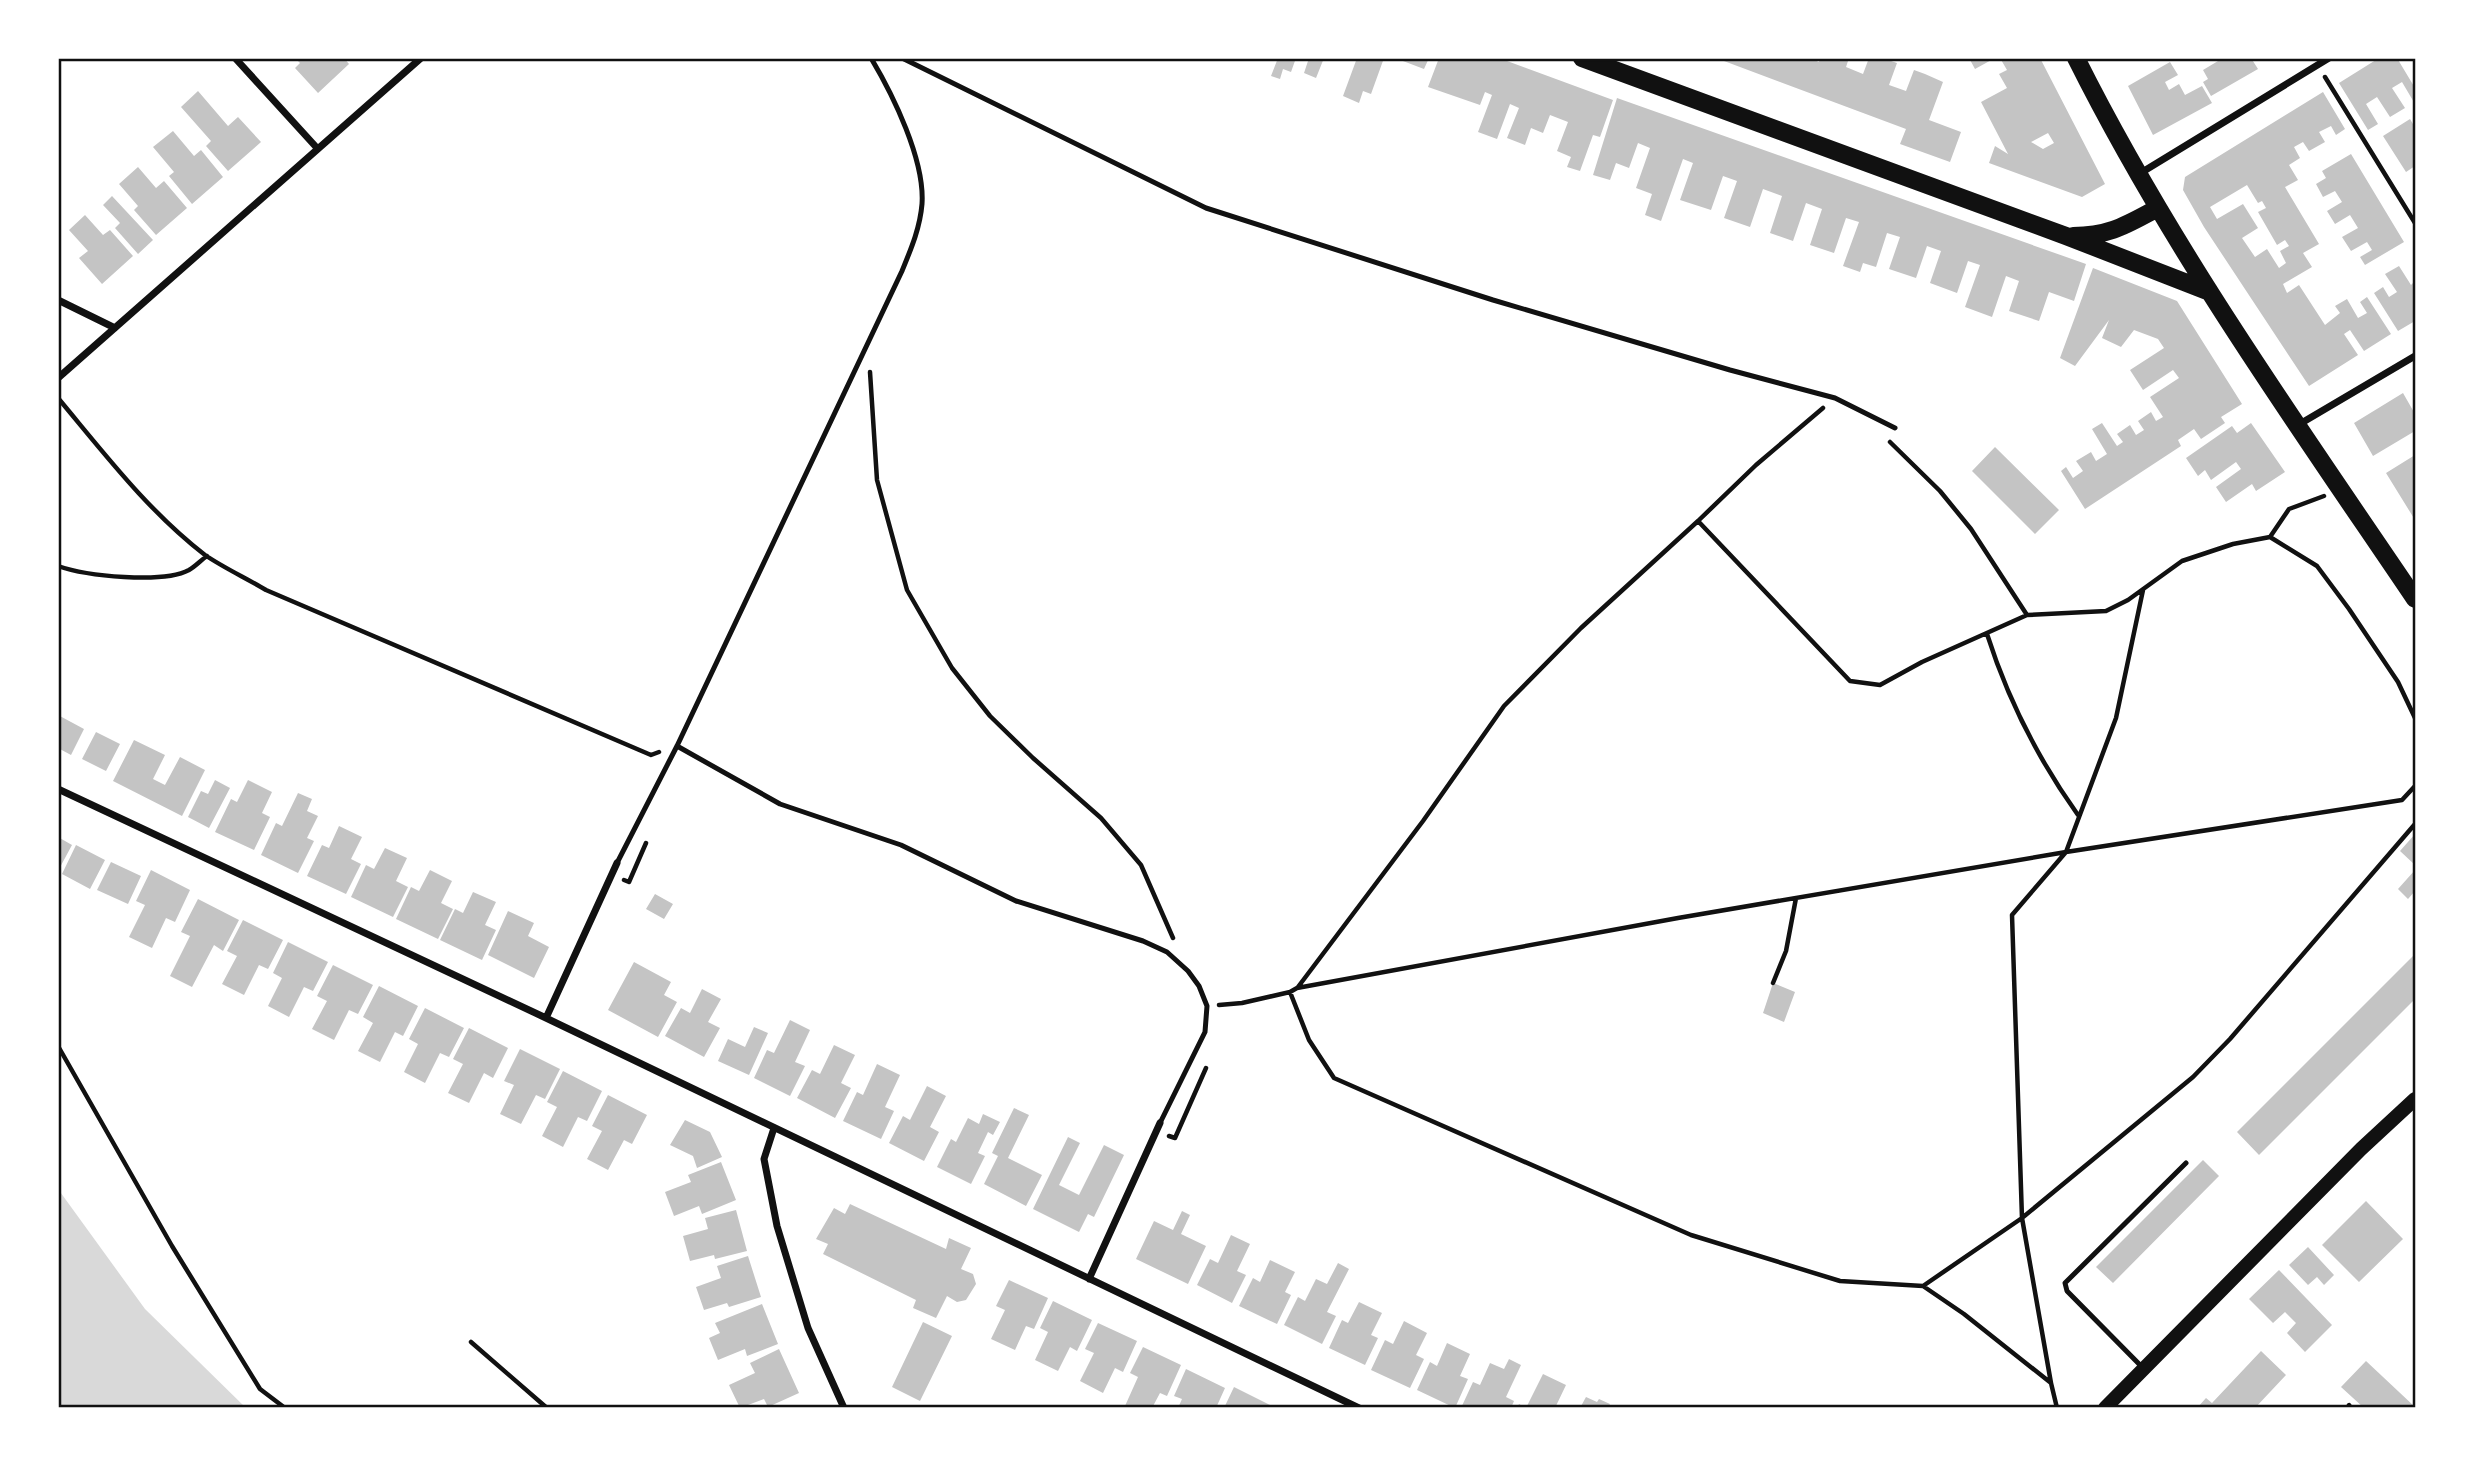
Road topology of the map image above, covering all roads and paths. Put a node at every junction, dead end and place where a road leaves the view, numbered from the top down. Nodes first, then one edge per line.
1 (235, 58) edge
2 (421, 58) edge
3 (871, 58) edge
4 (902, 58) edge
5 (1583, 58) edge
6 (2076, 58) edge
7 (2329, 58) edge
8 (2318, 65) junction
9 (317, 148) junction
10 (2139, 174) junction
11 (2158, 208) junction
12 (2415, 223) edge
13 (2066, 236) junction
14 (2210, 292) junction
15 (58, 300) edge
16 (115, 328) junction
17 (868, 343) junction
18 (2415, 356) edge
19 (58, 378) edge
20 (58, 398) edge
21 (1835, 398) junction
22 (2298, 425) junction
23 (1895, 428) dead end
24 (1889, 441) dead end
25 (2341, 490) junction
26 (1698, 521) junction
27 (2270, 537) junction
28 (207, 556) junction
29 (58, 566) edge
30 (2143, 590) junction
31 (2415, 599) edge
32 (2027, 615) junction
33 (1987, 634) junction
34 (2415, 718) edge
35 (677, 746) junction
36 (2415, 786) edge
37 (58, 789) edge
38 (2078, 815) junction
39 (2415, 824) edge
40 (2066, 852) junction
41 (617, 863) joint
42 (1796, 898) junction
43 (1188, 971) junction
44 (1773, 984) dead end
45 (1297, 988) junction
46 (1290, 992) junction
47 (1207, 1006) junction
48 (546, 1018) junction
49 (58, 1045) edge
50 (2415, 1099) edge
51 (1160, 1124) joint
52 (774, 1128) junction
53 (2186, 1163) dead end
54 (2022, 1218) junction
55 (1089, 1279) junction
56 (1923, 1286) junction
57 (471, 1342) dead end
58 (2144, 1370) junction
59 (2051, 1383) junction
60 (285, 1408) edge
61 (547, 1408) edge
62 (844, 1408) edge
63 (1359, 1408) edge
64 (2057, 1408) edge
65 (2105, 1408) edge

1 - 9 street
2 - 9 street
3 - 17 lane
4 - 21 lane
5 - 13 main road
6 - 10 main road
7 - 8 street
8 - 10 street
8 - 12 path
9 - 16 street
10 - 11 main road
11 - 13 main road
11 - 14 main road
13 - 14 main road
14 - 22 main road
15 - 16 street
16 - 19 street
17 - 35 lane
17 - 43 path
18 - 22 street
20 - 28 path
21 - 23 lane
21 - 26 path
22 - 25 main road
24 - 32 path
25 - 27 path
25 - 31 main road
26 - 33 path
26 - 45 path
27 - 30 path
27 - 34 path
28 - 29 path
28 - 35 path
30 - 32 path
30 - 38 path
32 - 33 path
33 - 38 path
35 - 41 lane
35 - 43 lane
36 - 40 path
37 - 48 street
38 - 40 path
39 - 54 path
40 - 42 path
40 - 54 path
41 - 48 street
42 - 44 path
42 - 45 path
43 - 47 lane
45 - 46 path
46 - 47 path
46 - 56 path
47 - 51 lane
48 - 52 street
49 - 60 path
50 - 58 main road
51 - 55 street
52 - 55 street
52 - 62 street
53 - 58 lane
54 - 56 path
54 - 59 path
55 - 63 street
56 - 59 path
57 - 61 path
58 - 65 main road
59 - 64 path

